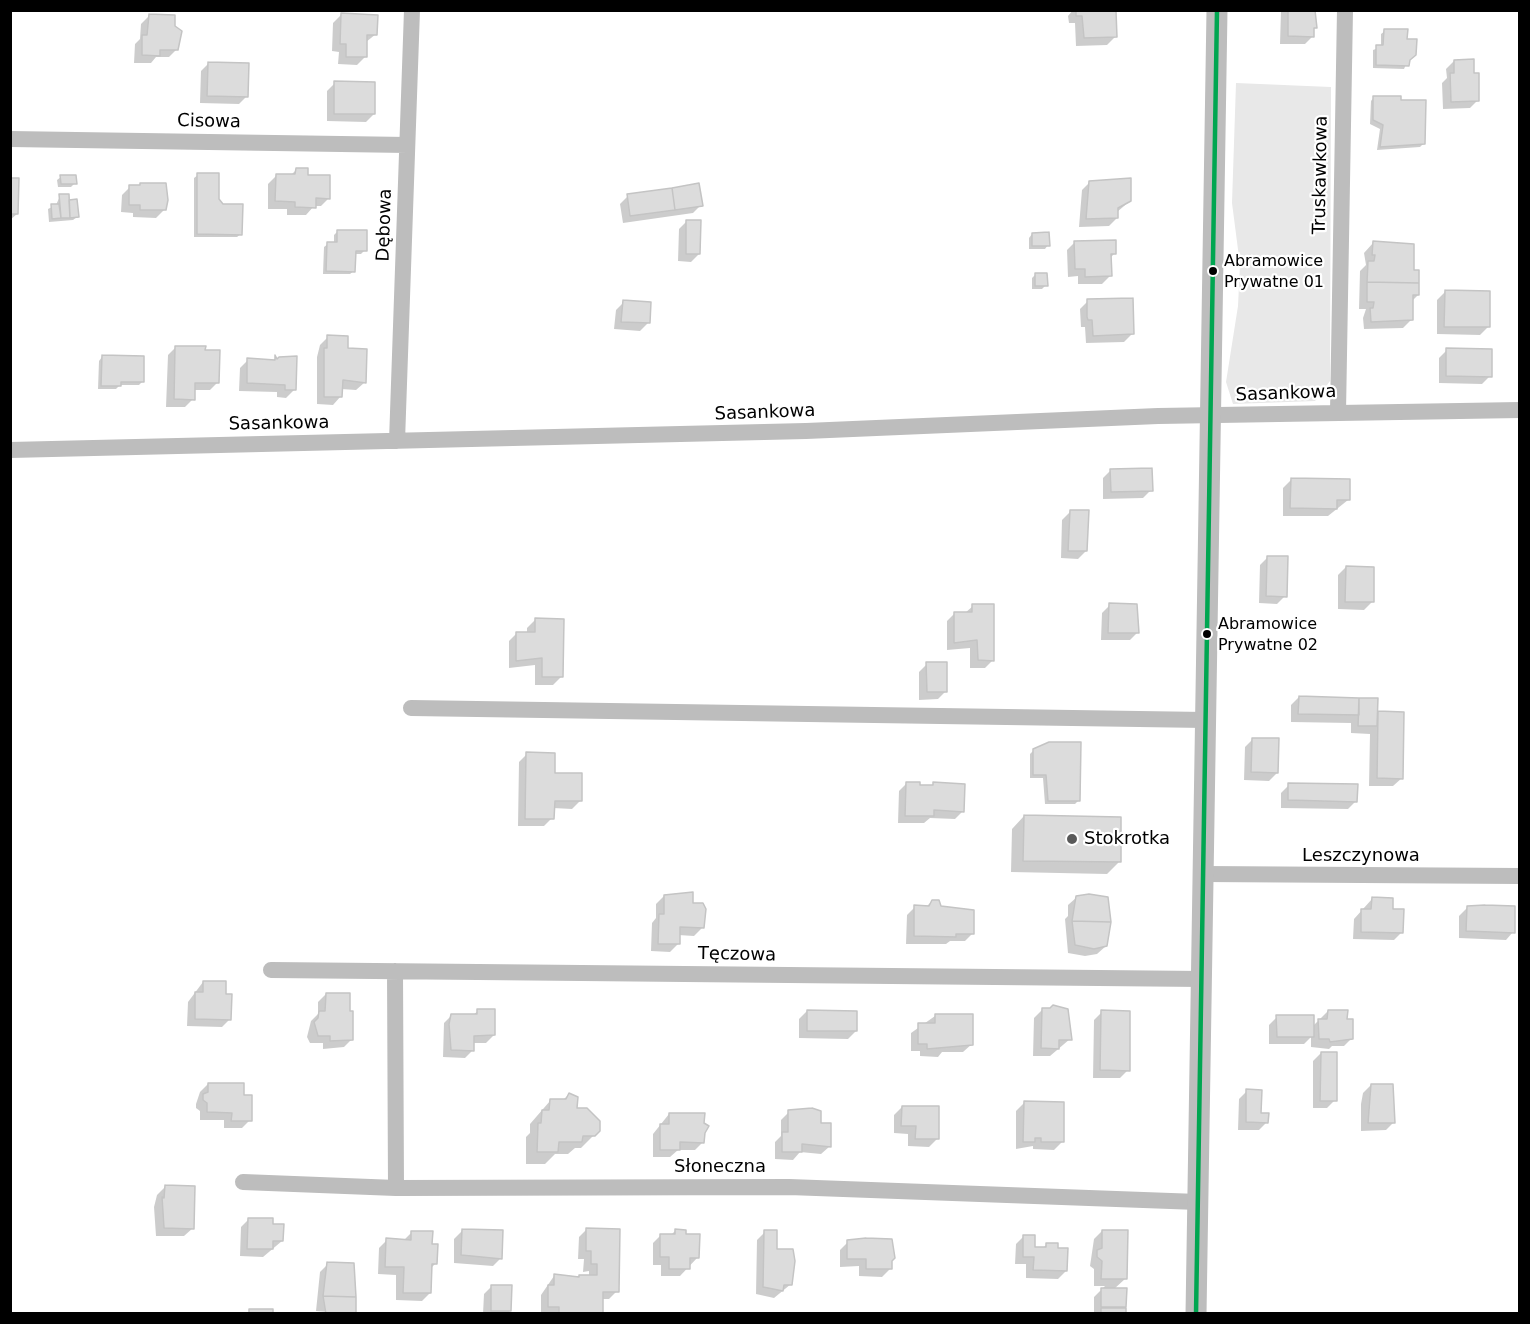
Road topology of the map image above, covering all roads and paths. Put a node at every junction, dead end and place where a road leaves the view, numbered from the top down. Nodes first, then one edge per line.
1 (412, 10) edge
2 (1217, 10) edge
3 (1345, 10) edge
4 (10, 139) edge
5 (407, 145) junction
6 (1520, 410) edge
7 (1338, 412) junction
8 (1210, 415) junction
9 (397, 441) junction
10 (10, 450) edge
11 (411, 708) dead end
12 (1206, 720) junction
13 (1203, 874) junction
14 (1520, 876) edge
15 (271, 970) dead end
16 (396, 971) junction
17 (1202, 979) junction
18 (243, 1182) dead end
19 (396, 1188) junction
20 (1198, 1202) junction
21 (1196, 1314) edge

1 - 5 street, Dębowa
2 - 8 street
3 - 7 street, Truskawkowa
4 - 5 street, Cisowa
5 - 9 street, Dębowa
6 - 7 street, Sasankowa
7 - 8 street, Sasankowa
8 - 9 street, Sasankowa
8 - 12 street
9 - 10 street, Sasankowa
11 - 12 street
12 - 13 street
13 - 14 street, Leszczynowa
13 - 17 street
15 - 16 street, Tęczowa
16 - 17 street, Tęczowa
16 - 19 street
17 - 20 street
18 - 19 street, Słoneczna
19 - 20 street, Słoneczna
20 - 21 street

